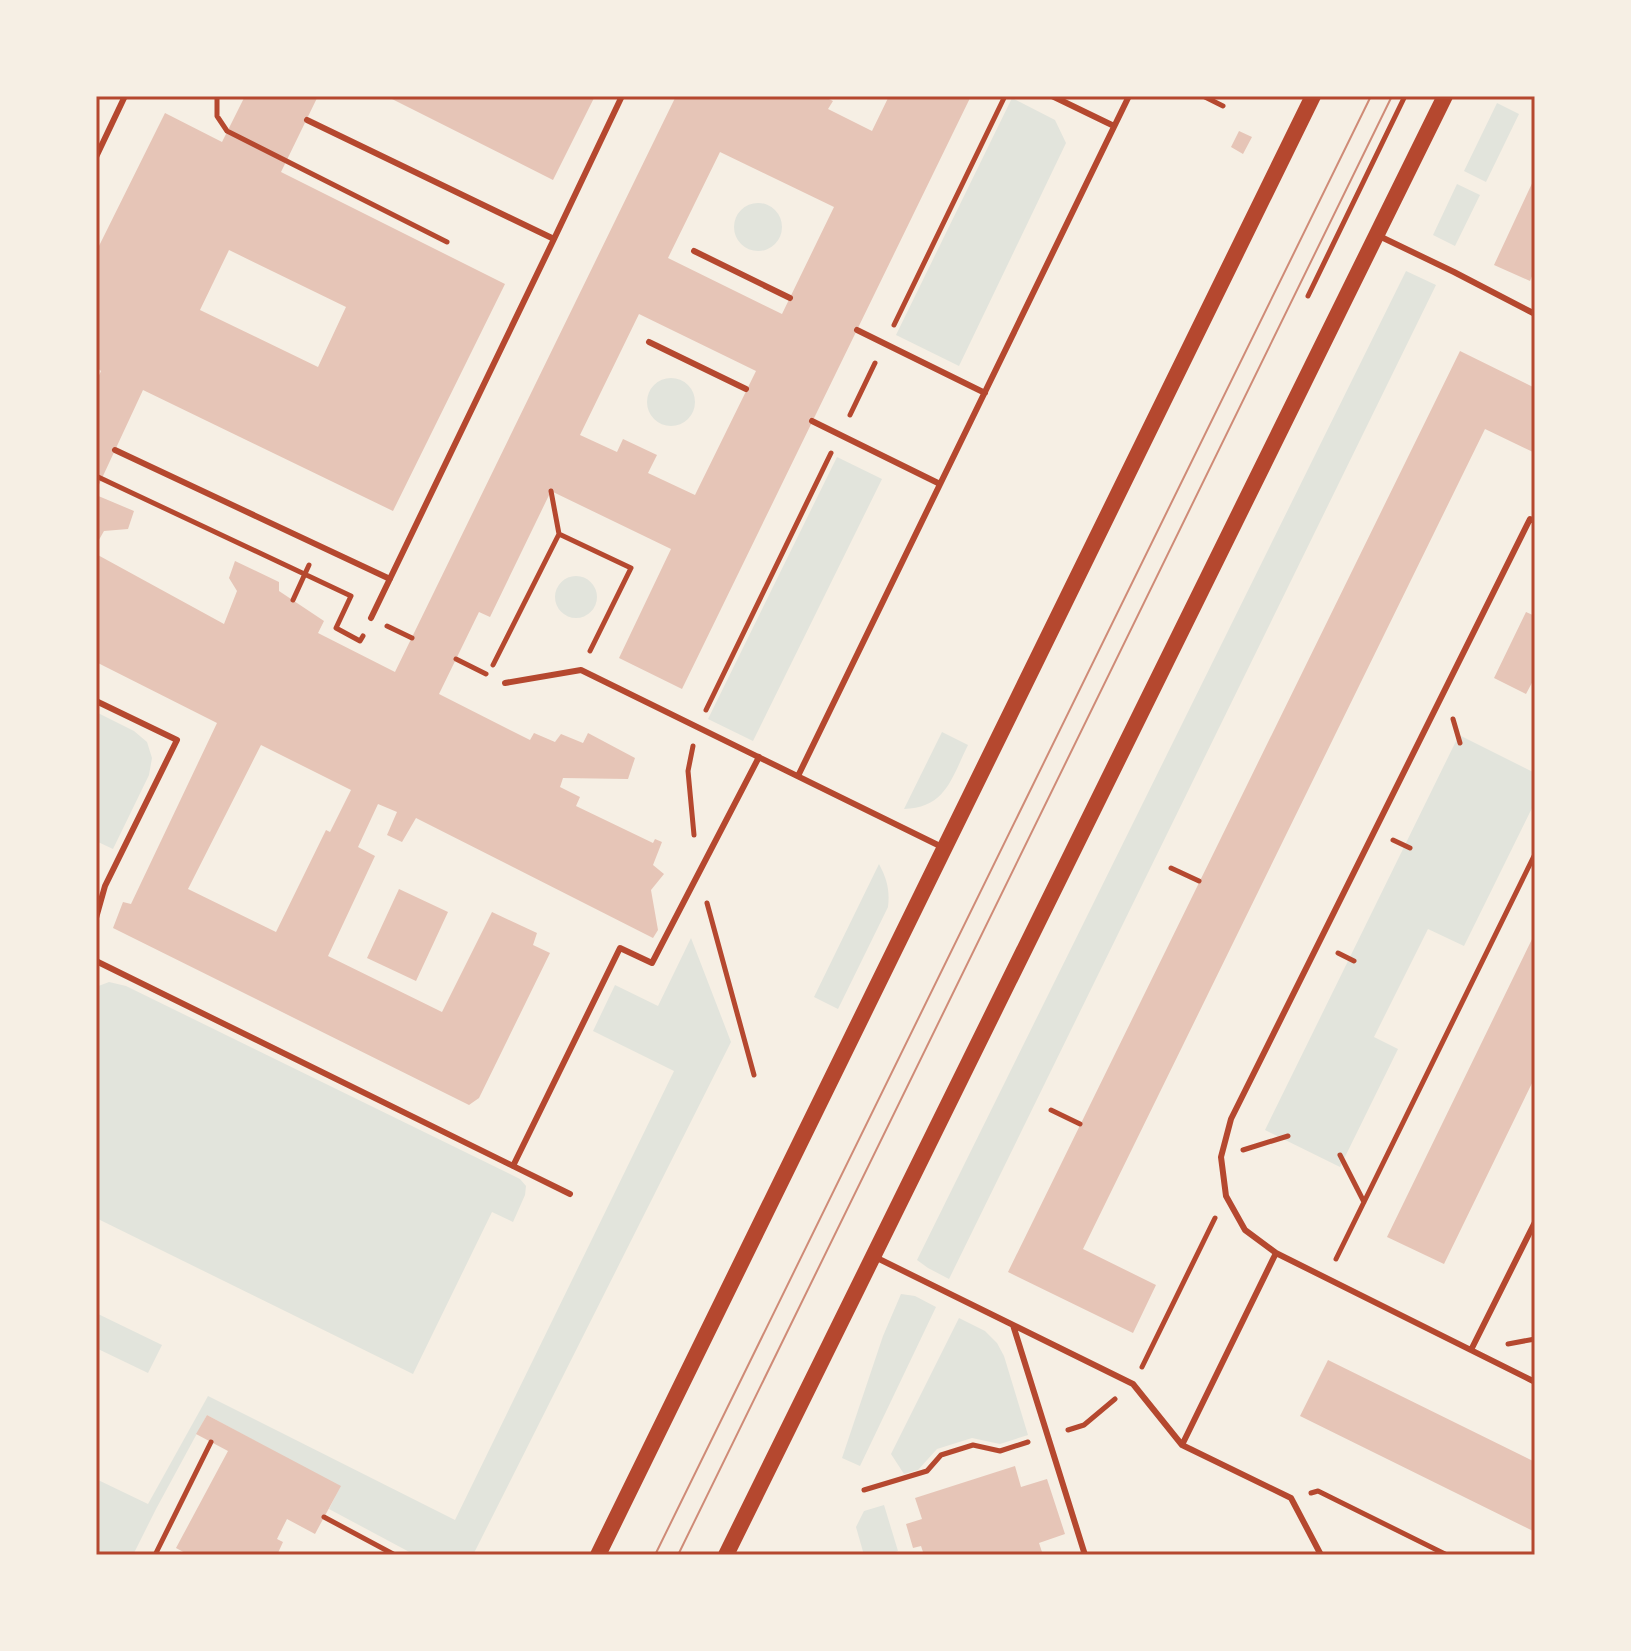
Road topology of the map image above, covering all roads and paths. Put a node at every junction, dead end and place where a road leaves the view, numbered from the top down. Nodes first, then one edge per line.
1 (125, 96) edge
2 (217, 96) edge
3 (622, 96) edge
4 (1005, 96) edge
5 (1052, 96) edge
6 (1129, 96) edge
7 (1203, 96) edge
8 (1313, 96) edge
9 (1405, 96) edge
10 (1445, 96) edge
11 (1223, 106) dead end
12 (307, 120) dead end
13 (1114, 126) junction
14 (96, 157) edge
15 (1376, 235) junction
16 (554, 239) junction
17 (447, 242) dead end
18 (694, 251) dead end
19 (1308, 296) dead end
20 (790, 298) dead end
21 (1535, 314) edge
22 (857, 330) dead end
23 (649, 342) dead end
24 (884, 344) junction
25 (746, 389) dead end
26 (985, 393) junction
27 (812, 421) dead end
28 (840, 435) junction
29 (115, 450) dead end
30 (96, 476) edge
31 (940, 484) junction
32 (551, 491) dead end
33 (1535, 521) edge
34 (559, 534) junction
35 (317, 545) junction
36 (306, 575) junction
37 (390, 579) junction
38 (293, 600) dead end
39 (371, 618) dead end
40 (360, 641) dead end
41 (456, 659) dead end
42 (581, 670) junction
43 (488, 675) junction
44 (505, 683) joint
45 (96, 701) edge
46 (697, 727) junction
47 (759, 757) junction
48 (798, 776) junction
49 (944, 848) junction
50 (1535, 854) edge
51 (1171, 868) dead end
52 (698, 872) junction
53 (1199, 881) dead end
54 (96, 918) edge
55 (96, 961) edge
56 (754, 1075) dead end
57 (1051, 1110) dead end
58 (1080, 1124) dead end
59 (1288, 1136) dead end
60 (1340, 1155) dead end
61 (1221, 1157) junction
62 (513, 1166) junction
63 (570, 1194) dead end
64 (1226, 1196) junction
65 (1364, 1202) junction
66 (1535, 1222) edge
67 (1276, 1253) junction
68 (873, 1256) junction
69 (1327, 1278) junction
70 (1013, 1325) junction
71 (1471, 1350) junction
72 (1535, 1382) edge
73 (1133, 1384) junction
74 (1048, 1436) junction
75 (211, 1442) dead end
76 (1182, 1445) junction
77 (864, 1490) dead end
78 (1291, 1498) junction
79 (324, 1517) dead end
80 (155, 1555) edge
81 (395, 1555) edge
82 (598, 1555) edge
83 (726, 1555) edge
84 (1085, 1555) edge
85 (1321, 1555) edge
86 (1447, 1555) edge

1 - 14 lane
2 - 17 path
3 - 16 lane
4 - 24 path
5 - 13 lane
6 - 13 lane
7 - 11 path
8 - 49 main road
9 - 19 path
10 - 15 main road
12 - 16 lane
13 - 26 lane
15 - 21 lane
15 - 68 main road
16 - 37 lane
18 - 20 lane
22 - 24 lane
23 - 25 lane
24 - 26 lane
24 - 28 path
26 - 31 lane
27 - 28 lane
28 - 31 lane
28 - 46 path
29 - 35 lane
30 - 36 path
31 - 48 lane
32 - 34 path
33 - 61 lane
34 - 42 path
34 - 43 path
35 - 36 path
35 - 37 lane
36 - 38 path
36 - 40 path
37 - 39 lane
41 - 43 path
42 - 44 lane
42 - 46 lane
43 - 44 path
45 - 54 lane
46 - 47 lane
46 - 52 path
47 - 48 lane
47 - 52 lane
48 - 49 lane
49 - 82 main road
50 - 65 path
51 - 53 path
52 - 56 path
52 - 62 lane
55 - 62 lane
57 - 58 path
59 - 61 path
60 - 65 path
61 - 64 lane
62 - 63 lane
64 - 67 lane
64 - 73 path
65 - 69 path
66 - 71 lane
67 - 69 lane
67 - 76 lane
68 - 70 lane
68 - 83 main road
69 - 71 lane
70 - 73 lane
70 - 74 lane
71 - 72 lane
73 - 74 path
73 - 76 lane
74 - 77 path
74 - 84 lane
75 - 80 path
76 - 78 lane
78 - 85 lane
78 - 86 path
79 - 81 path

